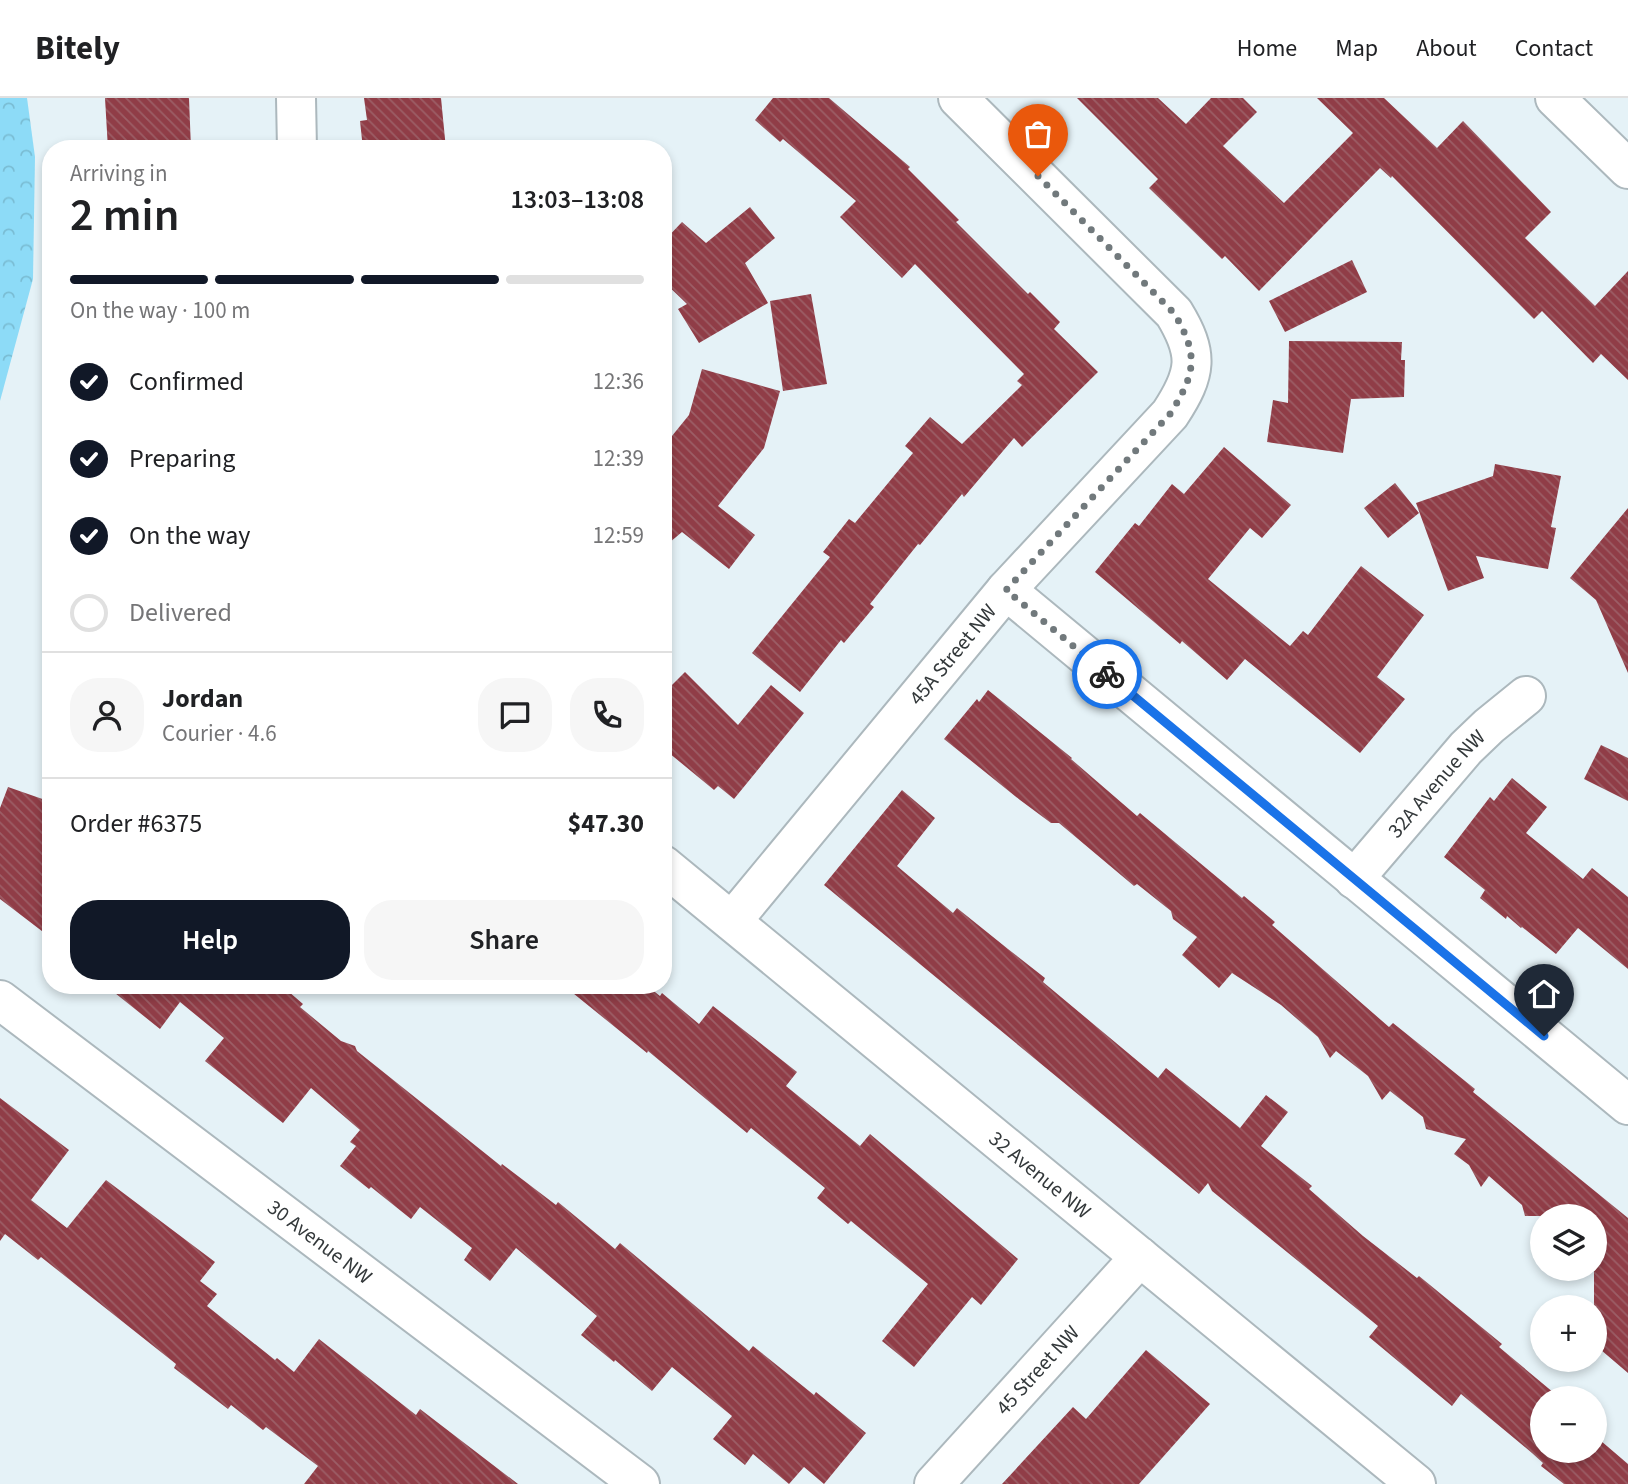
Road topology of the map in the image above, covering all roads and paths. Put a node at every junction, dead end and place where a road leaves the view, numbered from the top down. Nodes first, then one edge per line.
1 (296, 98) edge
2 (958, 98) edge
3 (1555, 98) edge
4 (297, 140) edge
5 (1628, 169) edge
6 (1006, 590) junction
7 (1527, 696) dead end
8 (672, 872) edge
9 (1354, 879) junction
10 (732, 922) junction
11 (0, 1000) edge
12 (1628, 1105) edge
13 (1140, 1257) junction
14 (640, 1484) edge
15 (934, 1484) edge
16 (1416, 1484) edge

1 - 4 street
2 - 6 street, 45A Street NW
3 - 5 street
6 - 9 street
6 - 10 street, 45A Street NW
7 - 9 street, 32A Avenue NW
8 - 10 street, 32 Avenue NW
9 - 12 street
10 - 13 street, 32 Avenue NW
11 - 14 street, 30 Avenue NW
13 - 15 street, 45 Street NW
13 - 16 street, 32 Avenue NW

